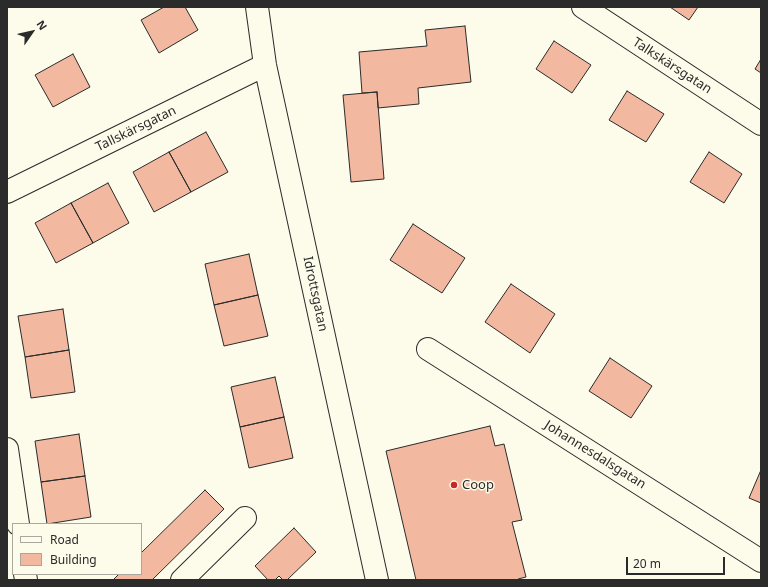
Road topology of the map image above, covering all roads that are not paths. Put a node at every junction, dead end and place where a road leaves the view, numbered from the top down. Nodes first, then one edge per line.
1 (257, 7) edge
2 (583, 7) edge
3 (265, 65) junction
4 (761, 124) edge
5 (7, 192) edge
6 (428, 349) dead end
7 (7, 449) edge
8 (245, 518) dead end
9 (18, 523) edge
10 (761, 561) edge
11 (182, 580) edge
12 (377, 580) edge

1 - 3 street, Idrottsgatan
2 - 4 street, Talkskärsgatan
3 - 5 street, Tallskärsgatan
3 - 12 street, Idrottsgatan
6 - 10 street, Johannesdalsgatan
7 - 9 street
8 - 11 street

